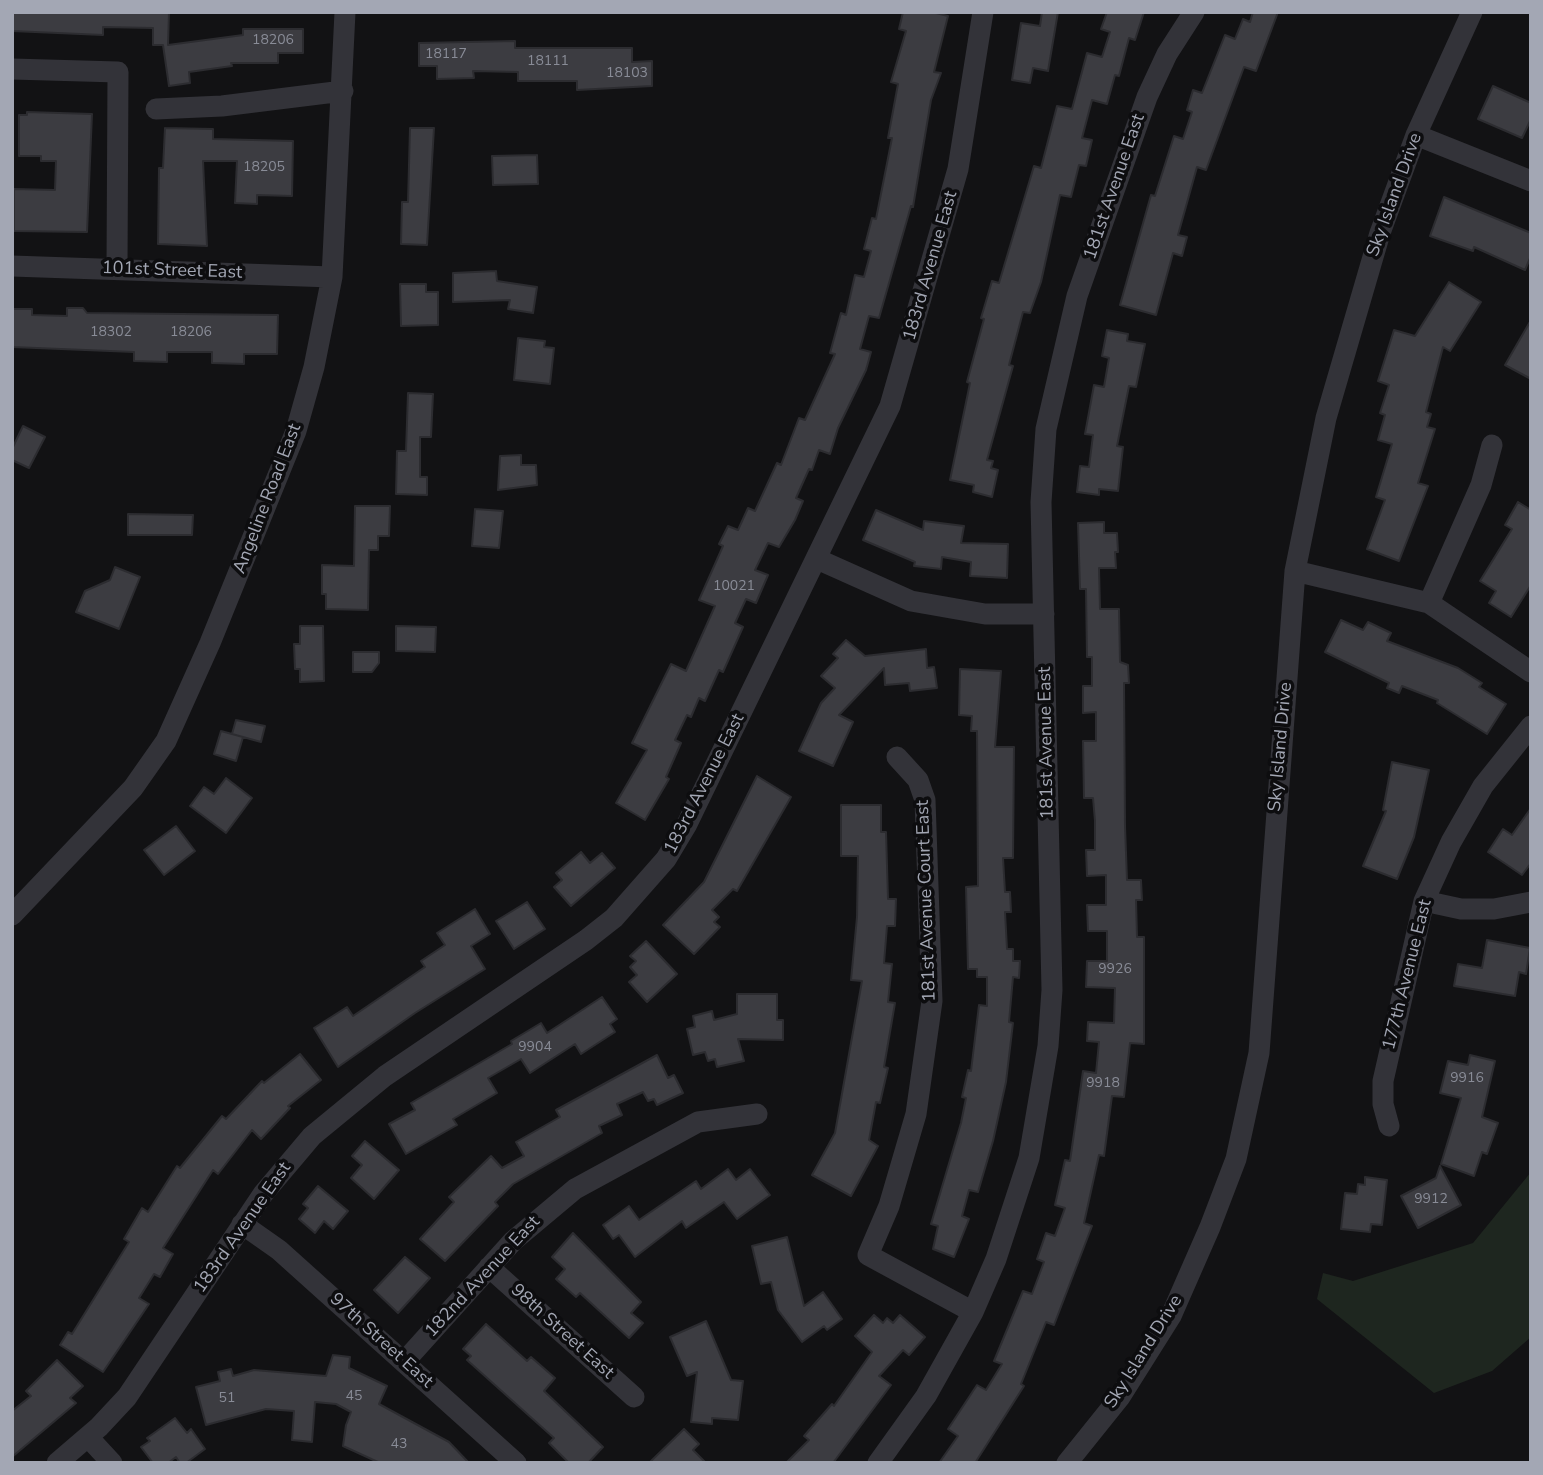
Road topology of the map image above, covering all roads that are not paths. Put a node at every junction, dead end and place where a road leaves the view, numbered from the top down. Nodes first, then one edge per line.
1 (345, 12) edge
2 (983, 12) edge
3 (1194, 12) edge
4 (1472, 12) edge
5 (12, 69) edge
6 (343, 91) junction
7 (156, 109) dead end
8 (1416, 135) junction
9 (1531, 181) edge
10 (12, 266) edge
11 (117, 268) junction
12 (332, 277) junction
13 (1492, 445) dead end
14 (817, 559) junction
15 (1295, 571) junction
16 (1429, 603) junction
17 (1044, 614) junction
18 (1531, 672) edge
19 (1531, 726) edge
20 (897, 757) dead end
21 (1424, 901) junction
22 (1531, 902) edge
23 (12, 915) edge
24 (757, 1114) dead end
25 (1390, 1126) dead end
26 (242, 1224) junction
27 (489, 1267) junction
28 (973, 1312) junction
29 (404, 1362) junction
30 (634, 1397) dead end
31 (88, 1437) junction
32 (57, 1463) edge
33 (112, 1463) edge
34 (516, 1463) edge
35 (878, 1463) edge
36 (1067, 1463) edge

1 - 6 street, Angeline Road East
2 - 14 street, 183rd Avenue East
3 - 17 street, 181st Avenue East
4 - 8 street, Sky Island Drive
5 - 11 street
6 - 7 street
6 - 12 street, Angeline Road East
8 - 9 street
8 - 15 street, Sky Island Drive
10 - 11 street, 101st Street East
11 - 12 street, 101st Street East
12 - 23 street, Angeline Road East
13 - 16 street
14 - 17 street
14 - 26 street, 183rd Avenue East
15 - 16 street
15 - 36 street, Sky Island Drive
16 - 18 street
17 - 28 street, 181st Avenue East
19 - 21 street, 177th Avenue East
20 - 28 street, 181st Avenue Court East
21 - 22 street
21 - 25 street, 177th Avenue East
24 - 27 street, 182nd Avenue East
26 - 29 street, 97th Street East
26 - 31 street, 183rd Avenue East
27 - 29 street, 182nd Avenue East
27 - 30 street, 98th Street East
28 - 35 street, 181st Avenue East
29 - 34 street, 97th Street East
31 - 32 street, 183rd Avenue East
31 - 33 street

